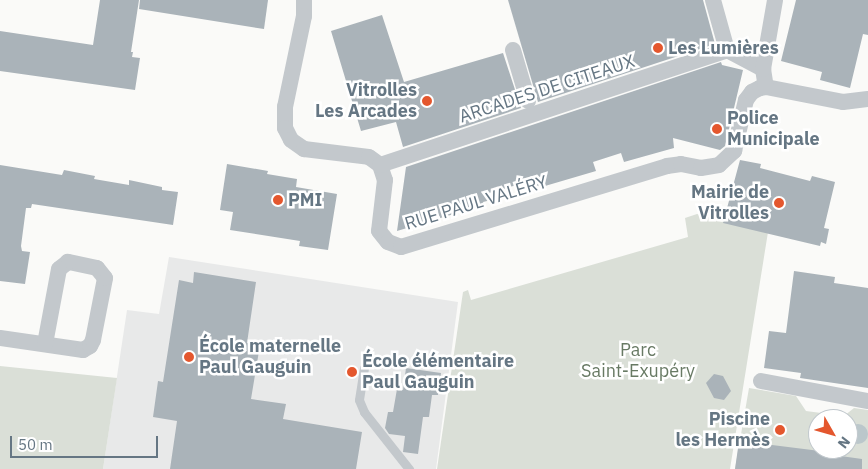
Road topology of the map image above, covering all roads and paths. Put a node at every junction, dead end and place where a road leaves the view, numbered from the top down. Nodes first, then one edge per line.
1 (304, 0) edge
2 (713, 0) edge
3 (775, 0) edge
4 (513, 50) dead end
5 (727, 50) junction
6 (763, 69) junction
7 (766, 87) junction
8 (868, 99) edge
9 (531, 109) junction
10 (380, 165) junction
11 (0, 338) edge
12 (45, 344) junction
13 (364, 368) dead end
14 (760, 381) dead end
15 (868, 401) edge
16 (409, 469) edge

1 - 10 street
2 - 5 street
3 - 6 street
4 - 9 street
5 - 6 street
5 - 9 street, ARCADES DE CITEAUX
6 - 7 street
7 - 8 street
7 - 10 street, RUE PAUL VALÉRY
9 - 10 street, ARCADES DE CITEAUX
11 - 12 street
12 - 12 street
13 - 16 lane
14 - 15 street

